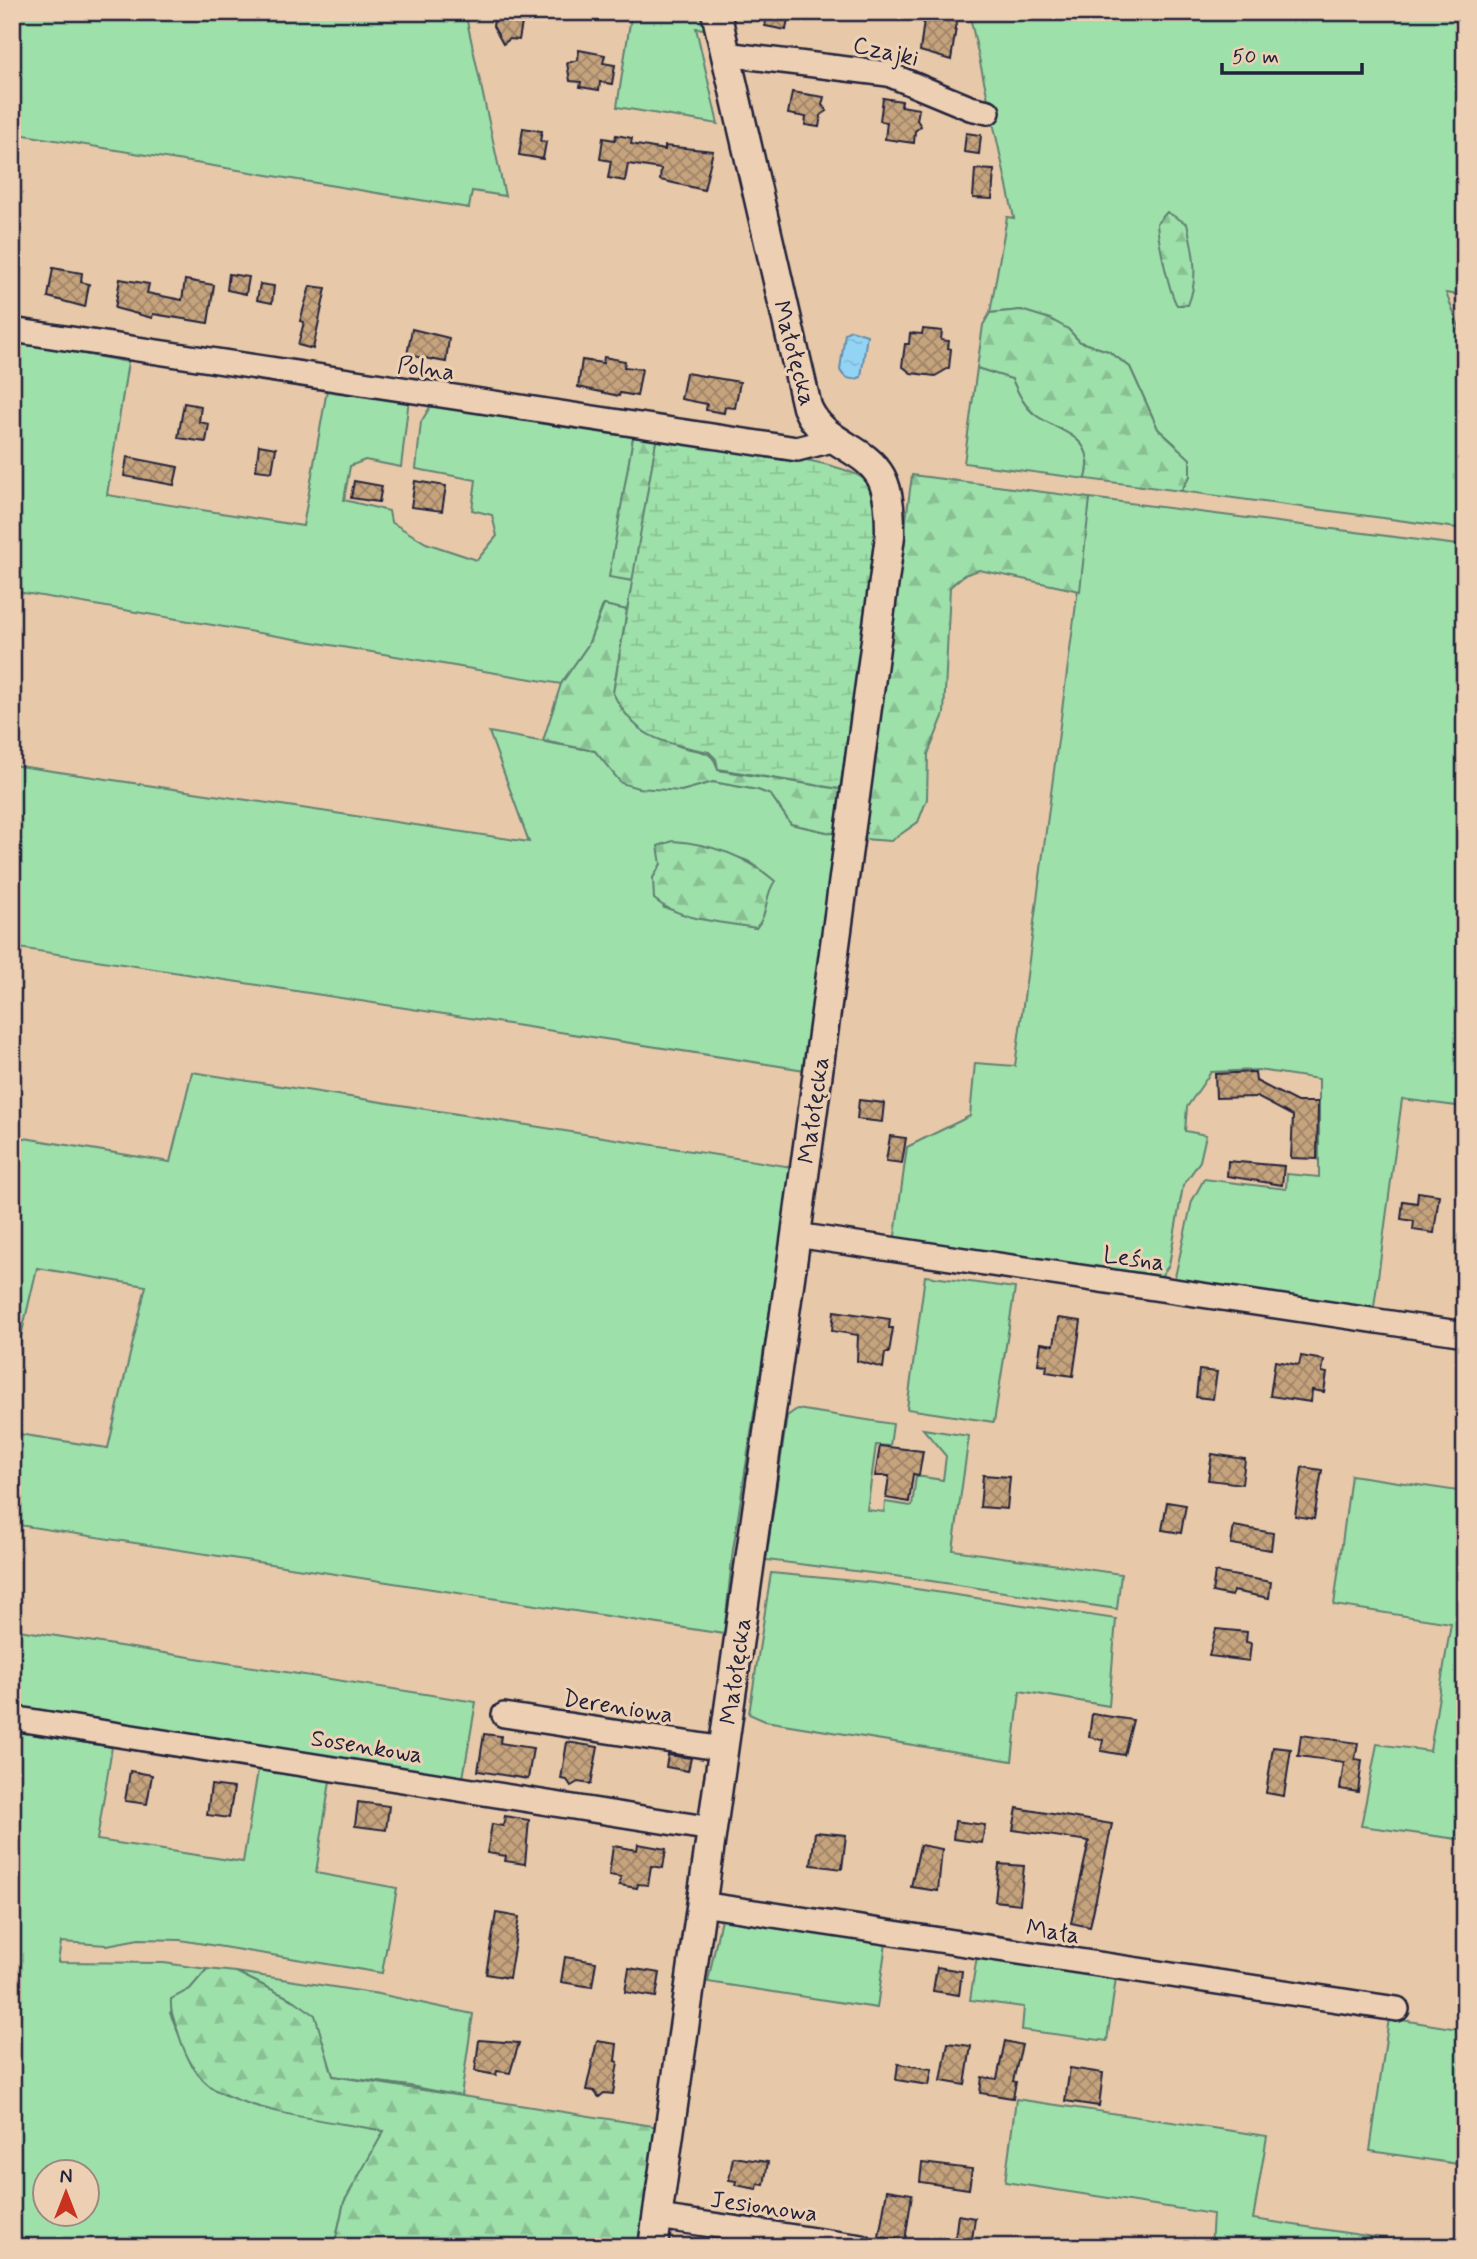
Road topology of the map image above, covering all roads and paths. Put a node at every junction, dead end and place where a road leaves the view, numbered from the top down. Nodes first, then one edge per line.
1 (716, 12) edge
2 (725, 54) junction
3 (988, 112) dead end
4 (12, 330) edge
5 (832, 440) junction
6 (796, 1235) junction
7 (1465, 1334) edge
8 (504, 1715) dead end
9 (12, 1718) edge
10 (724, 1749) junction
11 (712, 1829) junction
12 (701, 1904) junction
13 (1397, 2009) dead end
14 (658, 2217) junction
15 (653, 2247) edge
16 (862, 2247) edge

1 - 2 street, Małołęcka
2 - 3 street, Czajki
2 - 5 street, Małołęcka
4 - 5 street, Polna
5 - 6 street, Małołęcka
6 - 7 street, Leśna
6 - 10 street, Małołęcka
8 - 10 street, Dereniowa
9 - 11 street, Sosenkowa
10 - 11 street, Małołęcka
11 - 12 street, Małołęcka
12 - 13 street, Mała
12 - 14 street, Małołęcka
14 - 15 street, Małołęcka
14 - 16 street, Jesionowa

